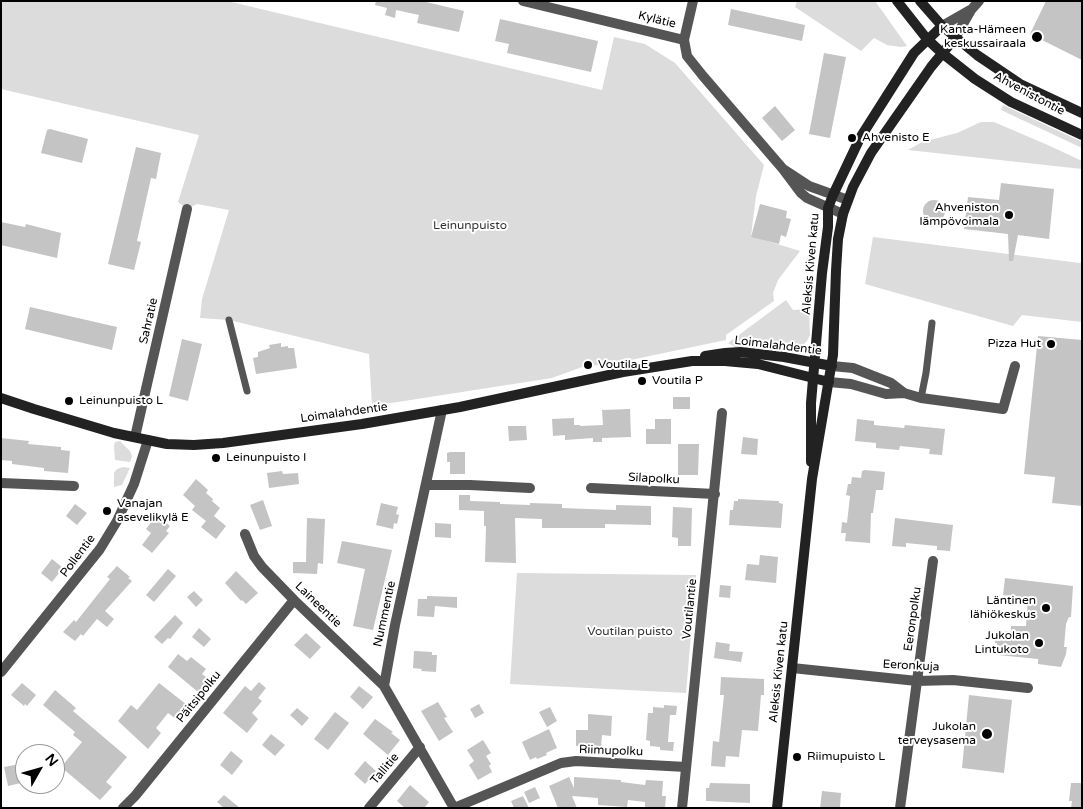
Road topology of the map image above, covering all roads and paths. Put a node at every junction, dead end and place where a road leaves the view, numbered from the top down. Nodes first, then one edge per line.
1 (522, 1) edge
2 (693, 1) edge
3 (897, 1) edge
4 (920, 1) edge
5 (979, 1) edge
6 (971, 10) junction
7 (942, 26) junction
8 (955, 38) junction
9 (927, 39) junction
10 (684, 40) junction
11 (942, 53) junction
12 (1082, 113) edge
13 (1082, 135) edge
14 (783, 169) junction
15 (833, 195) junction
16 (848, 200) junction
17 (828, 208) junction
18 (188, 209) dead end
19 (843, 214) junction
20 (229, 320) dead end
21 (932, 323) dead end
22 (692, 360) junction
23 (815, 362) junction
24 (832, 366) junction
25 (1015, 366) dead end
26 (813, 378) junction
27 (829, 382) junction
28 (247, 392) dead end
29 (904, 393) junction
30 (1, 398) edge
31 (921, 398) junction
32 (442, 410) junction
33 (722, 413) dead end
34 (135, 437) junction
35 (148, 440) junction
36 (812, 479) junction
37 (1, 483) edge
38 (427, 485) junction
39 (74, 486) dead end
40 (530, 488) dead end
41 (591, 488) dead end
42 (715, 494) junction
43 (245, 534) dead end
44 (933, 561) dead end
45 (294, 600) junction
46 (792, 668) junction
47 (1, 672) edge
48 (917, 681) junction
49 (384, 686) junction
50 (1028, 688) dead end
51 (420, 747) junction
52 (686, 767) junction
53 (123, 808) edge
54 (368, 808) edge
55 (454, 808) edge
56 (682, 808) edge
57 (777, 808) edge
58 (900, 808) edge

1 - 10 street, Kylätie
2 - 10 street
3 - 9 main road, Ahvenistontie
4 - 7 main road, Ahvenistontie
5 - 6 street
6 - 7 street
6 - 8 street
7 - 8 main road, Ahvenistontie
7 - 9 main road, Aleksis Kiven katu
8 - 11 main road, Aleksis Kiven katu
8 - 12 main road, Ahvenistontie
9 - 11 main road, Ahvenistontie
9 - 15 main road, Aleksis Kiven katu
10 - 14 street, Kylätie
11 - 13 main road, Ahvenistontie
11 - 16 main road, Aleksis Kiven katu
14 - 15 street, Kylätie
14 - 17 street, Kylätie
15 - 16 street, Kylätie
15 - 17 main road, Aleksis Kiven katu
16 - 19 main road, Aleksis Kiven katu
17 - 19 street, Kylätie
17 - 23 main road, Aleksis Kiven katu
18 - 34 street, Sahratie
19 - 24 main road, Aleksis Kiven katu
20 - 28 lane
21 - 31 lane
22 - 23 main road, Loimalahdentie
22 - 26 main road, Loimalahdentie
22 - 32 main road, Loimalahdentie
23 - 24 main road, Loimalahdentie
23 - 26 main road, Aleksis Kiven katu
24 - 27 main road, Aleksis Kiven katu
24 - 29 street
25 - 31 street
26 - 27 main road, Loimalahdentie
26 - 36 main road, Aleksis Kiven katu
27 - 29 street
27 - 36 main road, Aleksis Kiven katu
29 - 31 street
30 - 34 main road, Loimalahdentie
32 - 35 main road, Loimalahdentie
32 - 38 street, Nummentie
33 - 42 street, Voutilantie
34 - 35 main road, Loimalahdentie
35 - 47 street, Pollentie
36 - 46 main road, Aleksis Kiven katu
37 - 39 street
38 - 40 street
38 - 49 street, Nummentie
41 - 42 street, Silapolku
42 - 52 street, Voutilantie
43 - 45 street, Laineentie
44 - 48 street, Eeronpolku
45 - 49 street, Laineentie
45 - 53 street, Päitsipolku
46 - 48 street, Eeronkuja
46 - 57 main road, Aleksis Kiven katu
48 - 50 street, Eeronkuja
48 - 58 street, Eeronpolku
49 - 51 street
51 - 54 street, Tallitie
51 - 55 street
52 - 55 street, Riimupolku
52 - 56 street, Voutilantie

